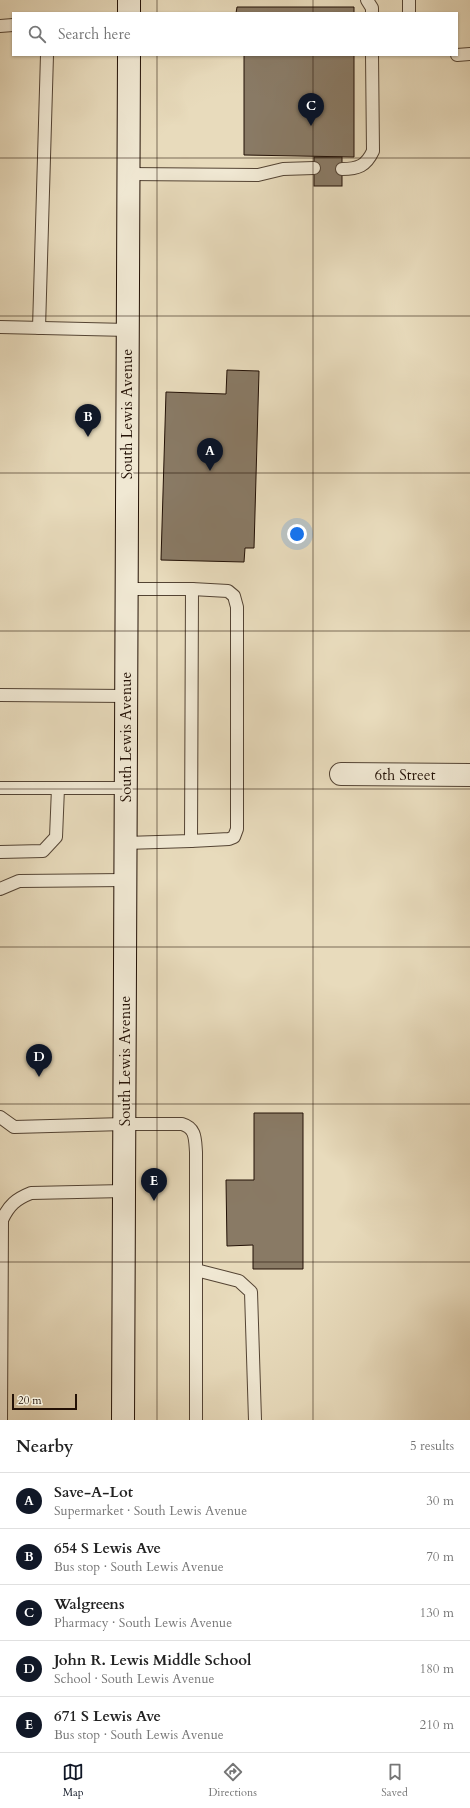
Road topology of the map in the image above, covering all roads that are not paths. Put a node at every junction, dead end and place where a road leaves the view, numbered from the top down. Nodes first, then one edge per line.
1 (129, 0) edge
2 (367, 0) edge
3 (409, 0) edge
4 (129, 12) edge
5 (372, 12) edge
6 (409, 12) edge
7 (12, 25) edge
8 (0, 26) edge
9 (458, 54) edge
10 (470, 54) edge
11 (47, 56) edge
12 (129, 56) edge
13 (372, 56) edge
14 (314, 168) dead end
15 (342, 169) dead end
16 (128, 174) junction
17 (0, 327) edge
18 (39, 328) junction
19 (128, 330) junction
20 (126, 589) junction
21 (192, 589) junction
22 (0, 695) edge
23 (126, 696) junction
24 (341, 774) dead end
25 (470, 775) edge
26 (0, 788) edge
27 (58, 788) junction
28 (125, 788) junction
29 (190, 841) junction
30 (125, 843) junction
31 (0, 852) edge
32 (125, 880) junction
33 (0, 890) edge
34 (0, 1117) edge
35 (124, 1124) junction
36 (124, 1191) junction
37 (196, 1270) junction
38 (1, 1420) edge
39 (123, 1420) edge
40 (196, 1420) edge
41 (254, 1420) edge

1 - 4 main road
2 - 5 lane
3 - 6 lane
7 - 8 lane
9 - 10 lane
11 - 18 lane
12 - 16 main road, South Lewis Avenue
13 - 15 lane
14 - 16 lane
16 - 19 main road, South Lewis Avenue
17 - 18 lane
18 - 19 lane
19 - 20 main road, South Lewis Avenue
20 - 21 lane
20 - 23 main road, South Lewis Avenue
21 - 29 lane
21 - 29 lane
22 - 23 lane
23 - 28 main road, South Lewis Avenue
24 - 25 main road, 6th Street
26 - 27 lane
27 - 28 lane
27 - 31 lane
28 - 30 main road, South Lewis Avenue
29 - 30 lane
30 - 32 main road, South Lewis Avenue
32 - 33 lane
32 - 35 main road, South Lewis Avenue
34 - 35 lane
35 - 36 main road, South Lewis Avenue
35 - 37 lane
36 - 38 lane
36 - 39 main road, South Lewis Avenue
37 - 40 lane
37 - 41 lane

